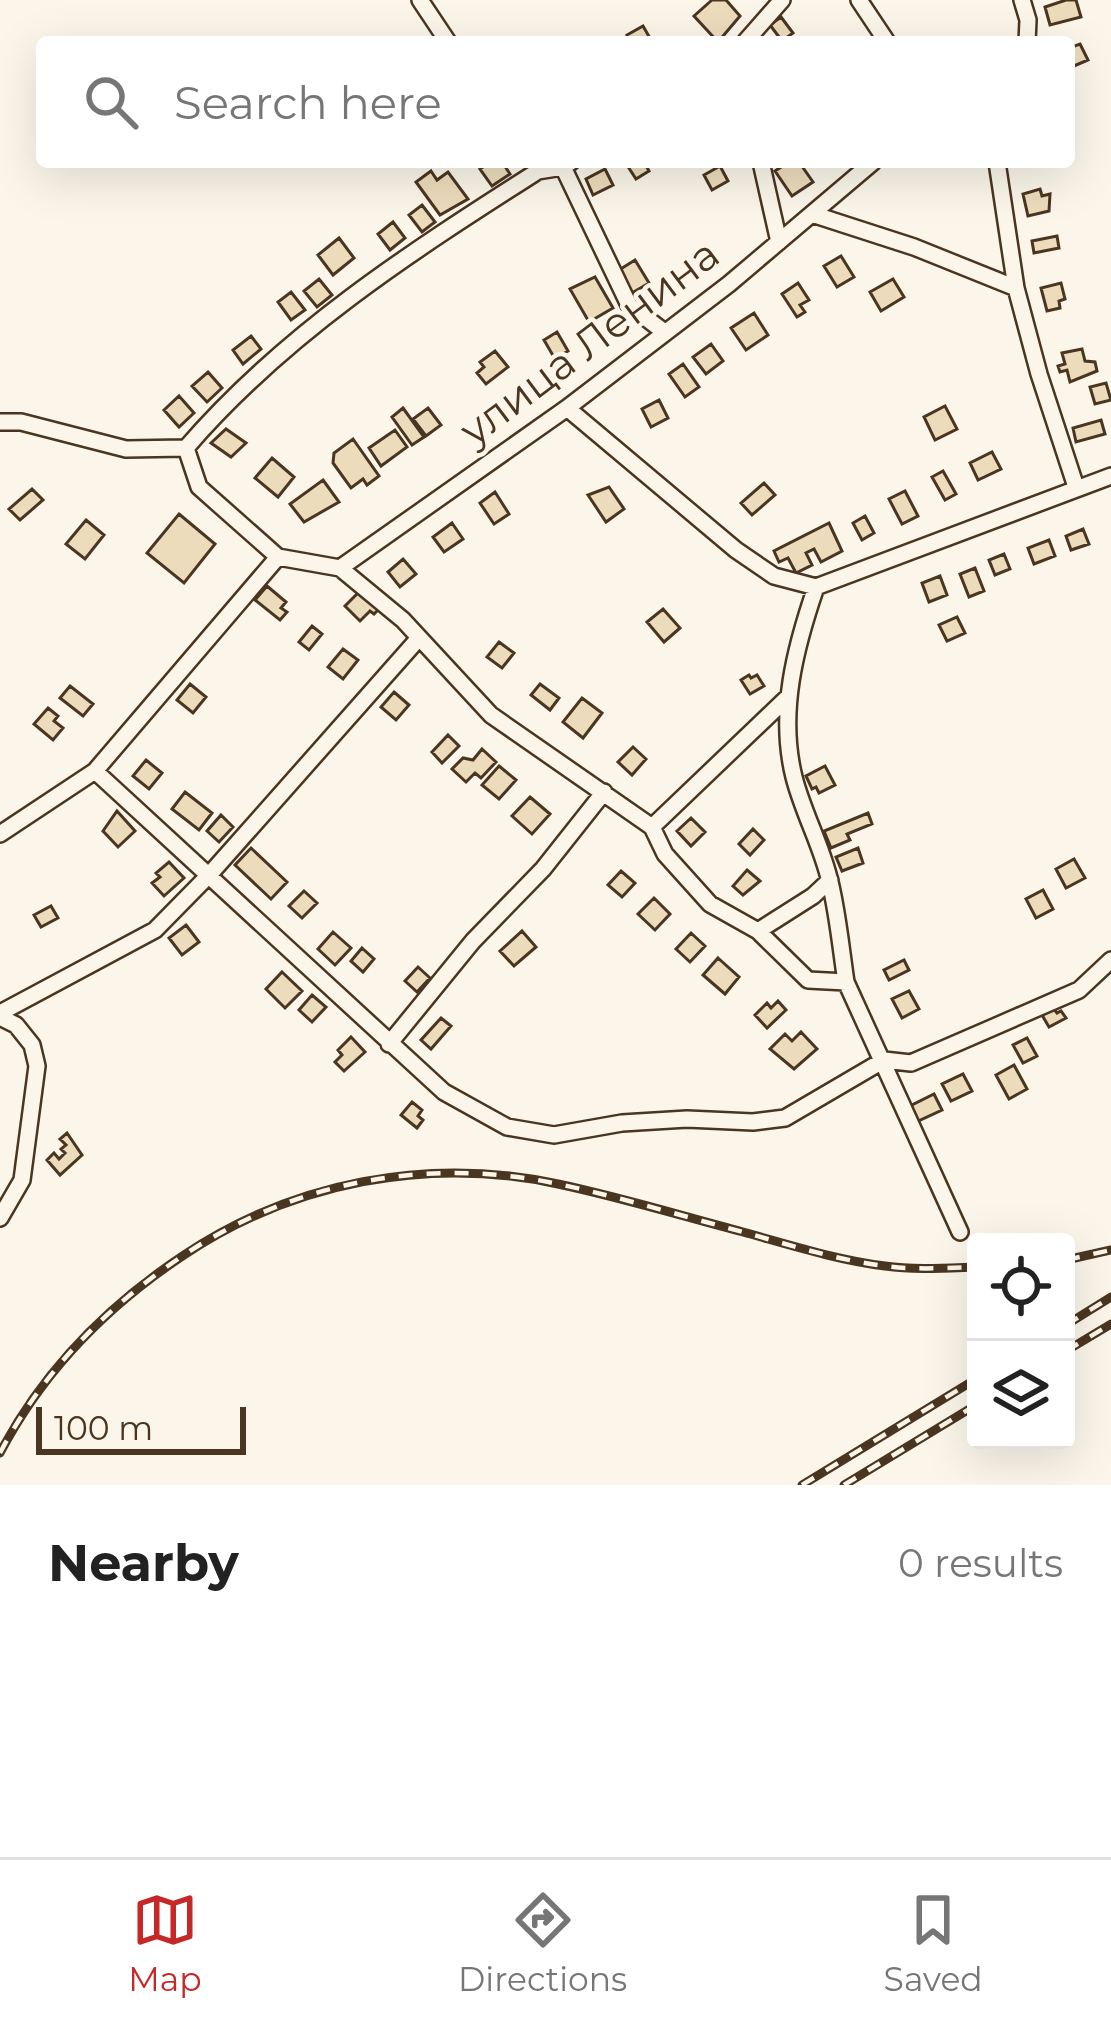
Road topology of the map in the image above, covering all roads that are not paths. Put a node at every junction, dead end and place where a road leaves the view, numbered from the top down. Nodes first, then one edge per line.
1 (419, 0) edge
2 (782, 0) edge
3 (859, 0) edge
4 (1022, 0) edge
5 (444, 36) edge
6 (751, 36) edge
7 (883, 36) edge
8 (1027, 36) edge
9 (532, 168) edge
10 (568, 168) edge
11 (762, 168) edge
12 (866, 168) edge
13 (998, 168) edge
14 (812, 214) junction
15 (779, 242) junction
16 (1016, 288) junction
17 (663, 331) junction
18 (567, 408) junction
19 (0, 422) edge
20 (186, 448) junction
21 (1111, 476) edge
22 (1076, 487) junction
23 (278, 556) junction
24 (340, 568) junction
25 (816, 587) junction
26 (419, 638) junction
27 (789, 696) junction
28 (95, 771) junction
29 (604, 792) junction
30 (652, 827) junction
31 (0, 834) edge
32 (210, 874) junction
33 (830, 880) junction
34 (758, 931) junction
35 (1111, 960) edge
36 (846, 982) junction
37 (0, 1015) edge
38 (389, 1044) junction
39 (884, 1060) junction
40 (0, 1218) edge
41 (960, 1232) dead end

1 - 5 street
2 - 6 street
3 - 7 street
4 - 8 street
9 - 20 street
10 - 17 street
11 - 15 street
12 - 14 street, улица Ленина
13 - 16 street
14 - 15 street, улица Ленина
14 - 16 street
15 - 17 street, улица Ленина
16 - 22 street
17 - 18 street, улица Ленина
18 - 24 street, улица Ленина
18 - 25 street
19 - 20 street
20 - 23 street
21 - 22 street
22 - 25 street
23 - 24 street
23 - 28 street
24 - 26 street
25 - 27 street
26 - 29 street
26 - 32 street
27 - 30 street
27 - 33 street
28 - 31 street
28 - 32 street
29 - 30 street
29 - 38 street
30 - 34 street
32 - 37 street
32 - 38 street
33 - 34 street
33 - 36 street
34 - 36 street
35 - 39 street
36 - 39 street
37 - 40 street
38 - 39 street
39 - 41 street

